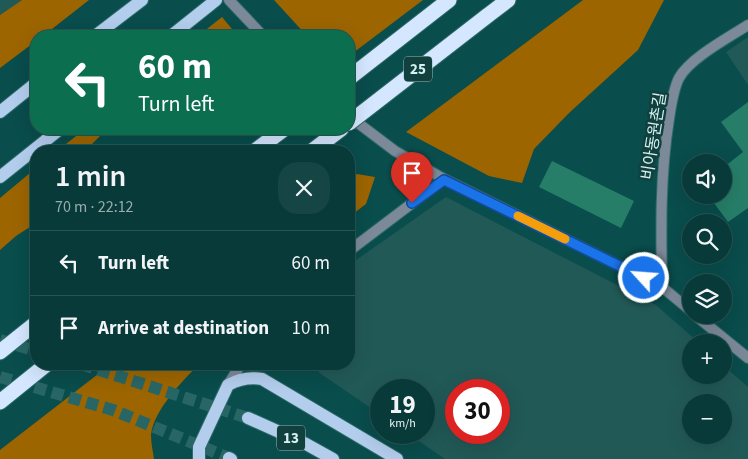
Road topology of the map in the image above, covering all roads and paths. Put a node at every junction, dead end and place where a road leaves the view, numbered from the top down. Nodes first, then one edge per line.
1 (216, 0) edge
2 (229, 0) edge
3 (449, 0) edge
4 (508, 0) edge
5 (136, 4) edge
6 (748, 25) edge
7 (103, 30) edge
8 (178, 30) edge
9 (257, 30) edge
10 (355, 73) edge
11 (30, 88) edge
12 (0, 112) edge
13 (355, 118) edge
14 (355, 121) edge
15 (52, 135) edge
16 (276, 135) edge
17 (333, 135) edge
18 (40, 145) edge
19 (263, 145) edge
20 (320, 145) edge
21 (30, 153) edge
22 (0, 177) edge
23 (444, 180) junction
24 (355, 247) edge
25 (662, 287) junction
26 (682, 304) edge
27 (707, 324) edge
28 (30, 328) edge
29 (0, 352) edge
30 (748, 358) edge
31 (40, 370) edge
32 (237, 370) edge
33 (228, 385) junction
34 (0, 402) edge
35 (248, 418) tunnel mouth
36 (199, 459) edge
37 (333, 459) edge
38 (397, 459) edge

1 - 8 main road
2 - 9 street
3 - 10 highway, 25
4 - 13 highway, 25, bridge
5 - 7 main road
6 - 25 street, 비아동원촌길
11 - 12 main road
14 - 23 street
15 - 18 main road
16 - 19 highway
17 - 20 highway
21 - 22 main road
23 - 24 street
23 - 25 street
25 - 26 street
27 - 30 street
28 - 29 highway
31 - 34 highway
32 - 33 street
33 - 36 main road
33 - 38 main road
35 - 37 main road, 13

